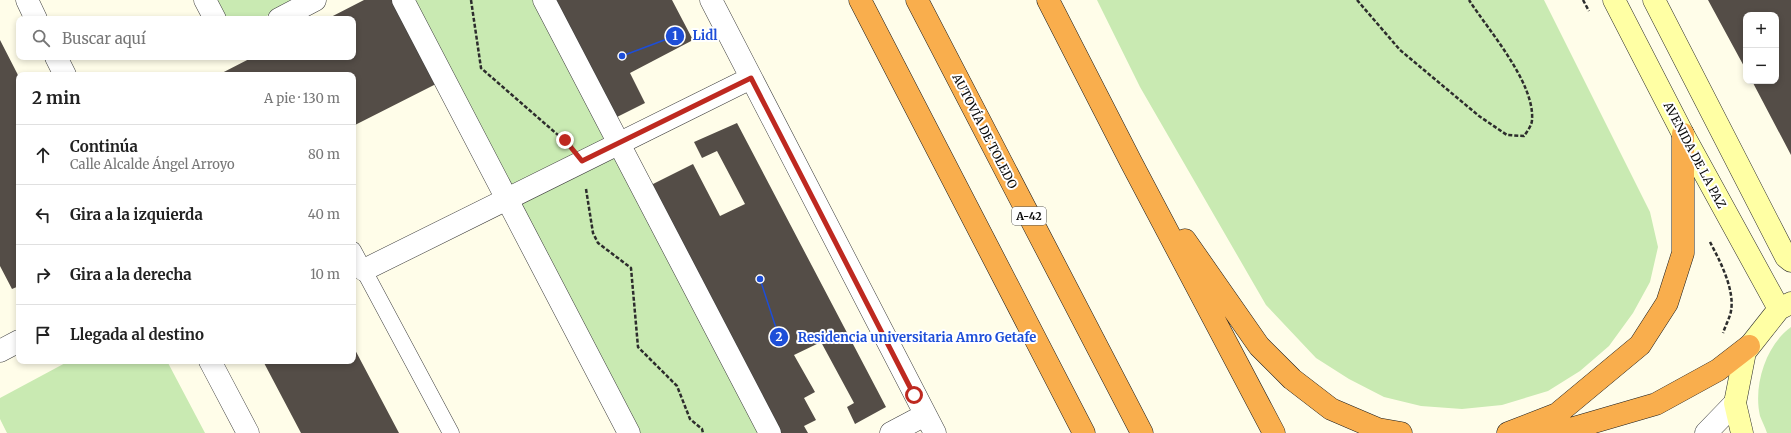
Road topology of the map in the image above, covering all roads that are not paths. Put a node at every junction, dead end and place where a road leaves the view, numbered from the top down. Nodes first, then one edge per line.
1 (27, 0) edge
2 (205, 0) edge
3 (315, 0) edge
4 (403, 0) edge
5 (544, 0) edge
6 (711, 0) edge
7 (860, 0) edge
8 (917, 0) edge
9 (1048, 0) edge
10 (1614, 0) edge
11 (1654, 0) edge
12 (35, 16) edge
13 (213, 16) edge
14 (285, 16) edge
15 (58, 60) edge
16 (64, 72) edge
17 (751, 78) junction
18 (1683, 134) junction
19 (619, 143) junction
20 (1131, 162) junction
21 (507, 199) junction
22 (356, 255) edge
23 (1791, 261) edge
24 (364, 270) junction
25 (1785, 306) edge
26 (16, 343) edge
27 (1749, 346) junction
28 (0, 351) edge
29 (212, 364) edge
30 (1735, 404) junction
31 (930, 424) edge
32 (248, 433) edge
33 (451, 433) edge
34 (630, 433) edge
35 (770, 433) edge
36 (890, 433) edge
37 (1084, 433) edge
38 (1142, 433) edge
39 (1274, 433) edge
40 (1400, 433) edge
41 (1508, 433) edge
42 (1542, 433) edge
43 (1706, 433) edge
44 (1742, 433) edge

1 - 12 street
2 - 13 street
3 - 14 street
4 - 21 street
5 - 19 street
6 - 17 street
7 - 37 highway
8 - 38 highway, AUTOVÍA DE TOLEDO / A-42
9 - 20 highway
10 - 18 street, AVENIDA DE LA PAZ
11 - 23 street
15 - 16 street
17 - 19 street
17 - 31 street
18 - 25 street, AVENIDA DE LA PAZ
18 - 41 highway
19 - 21 street
19 - 35 street
20 - 39 highway
20 - 40 highway
21 - 24 street
21 - 34 street
22 - 24 lane
24 - 33 lane
25 - 27 street
26 - 28 street
27 - 30 street
27 - 42 highway
29 - 32 street
30 - 43 street
30 - 44 street
31 - 36 street

